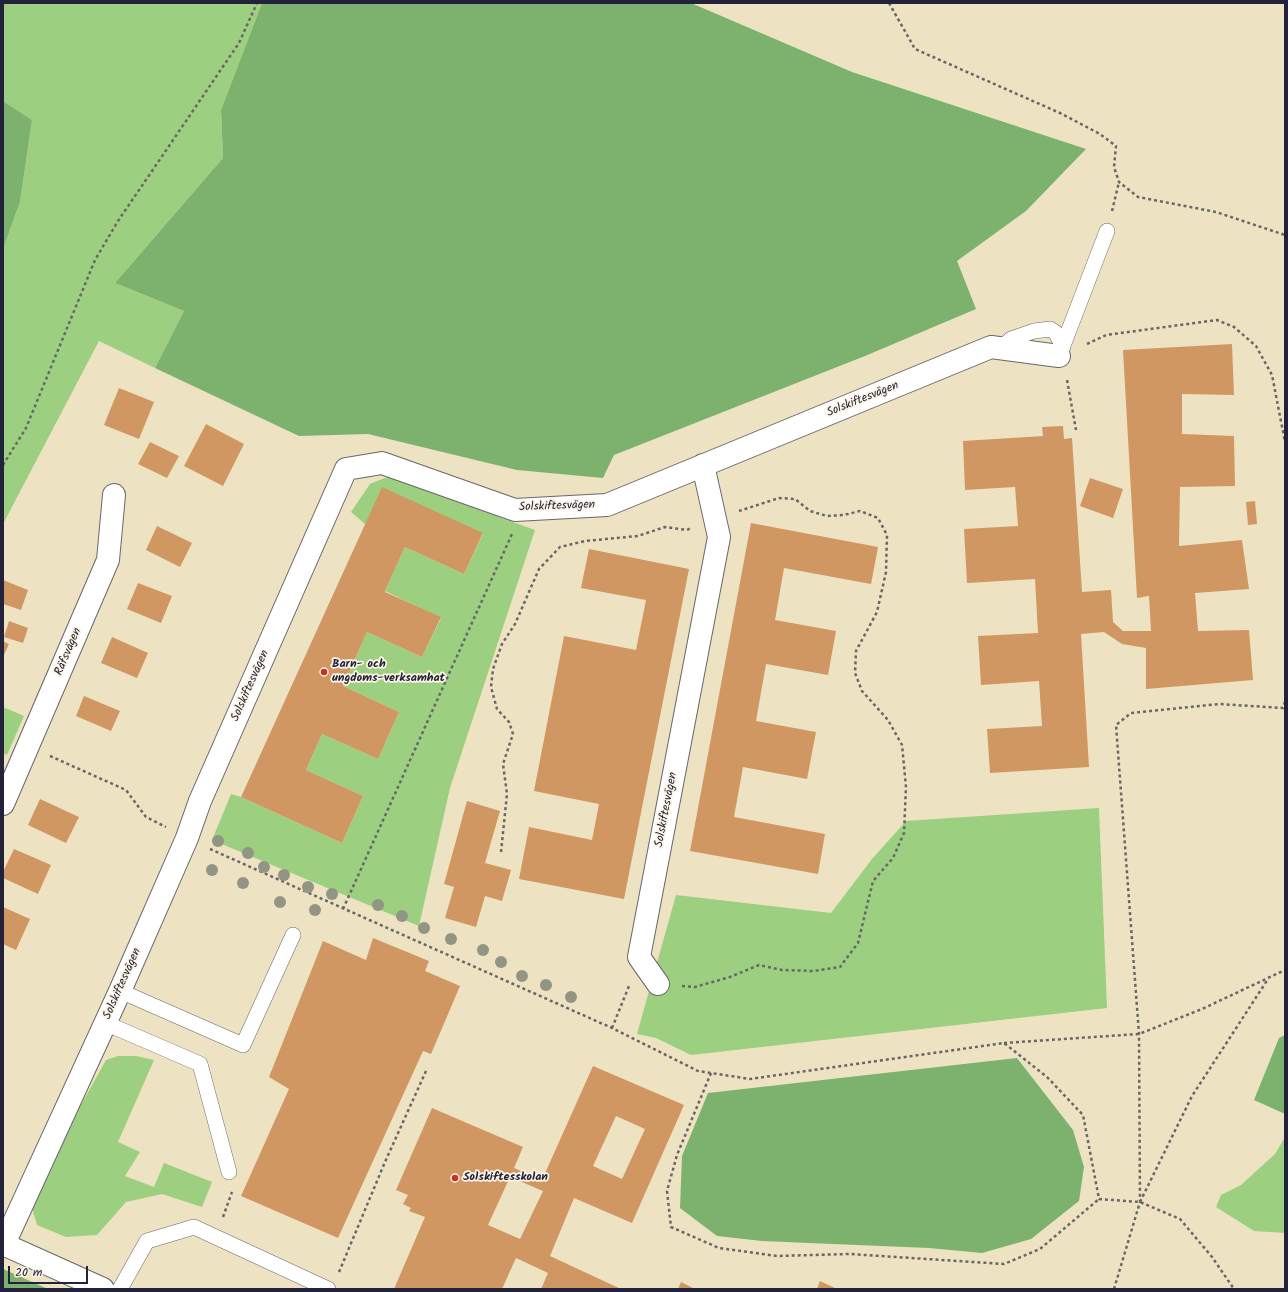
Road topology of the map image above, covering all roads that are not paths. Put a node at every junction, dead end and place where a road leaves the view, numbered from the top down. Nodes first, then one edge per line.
1 (1107, 231) road end
2 (1058, 353) joint
3 (703, 465) junction
4 (114, 495) dead end
5 (3, 804) edge
6 (293, 935) dead end
7 (658, 984) road end
8 (120, 991) junction
9 (105, 1023) junction
10 (229, 1172) road end
11 (4, 1244) edge
12 (103, 1289) edge
13 (120, 1289) edge
14 (328, 1289) edge

1 - 2 lane
2 - 3 street, Solskiftesvägen
3 - 7 street, Solskiftesvägen
3 - 8 street, Solskiftesvägen
4 - 5 street, Räfsvägen
6 - 8 lane
8 - 9 street, Solskiftesvägen
9 - 10 lane
9 - 11 street, Solskiftesvägen
11 - 12 street, Solskiftesvägen
13 - 14 lane

